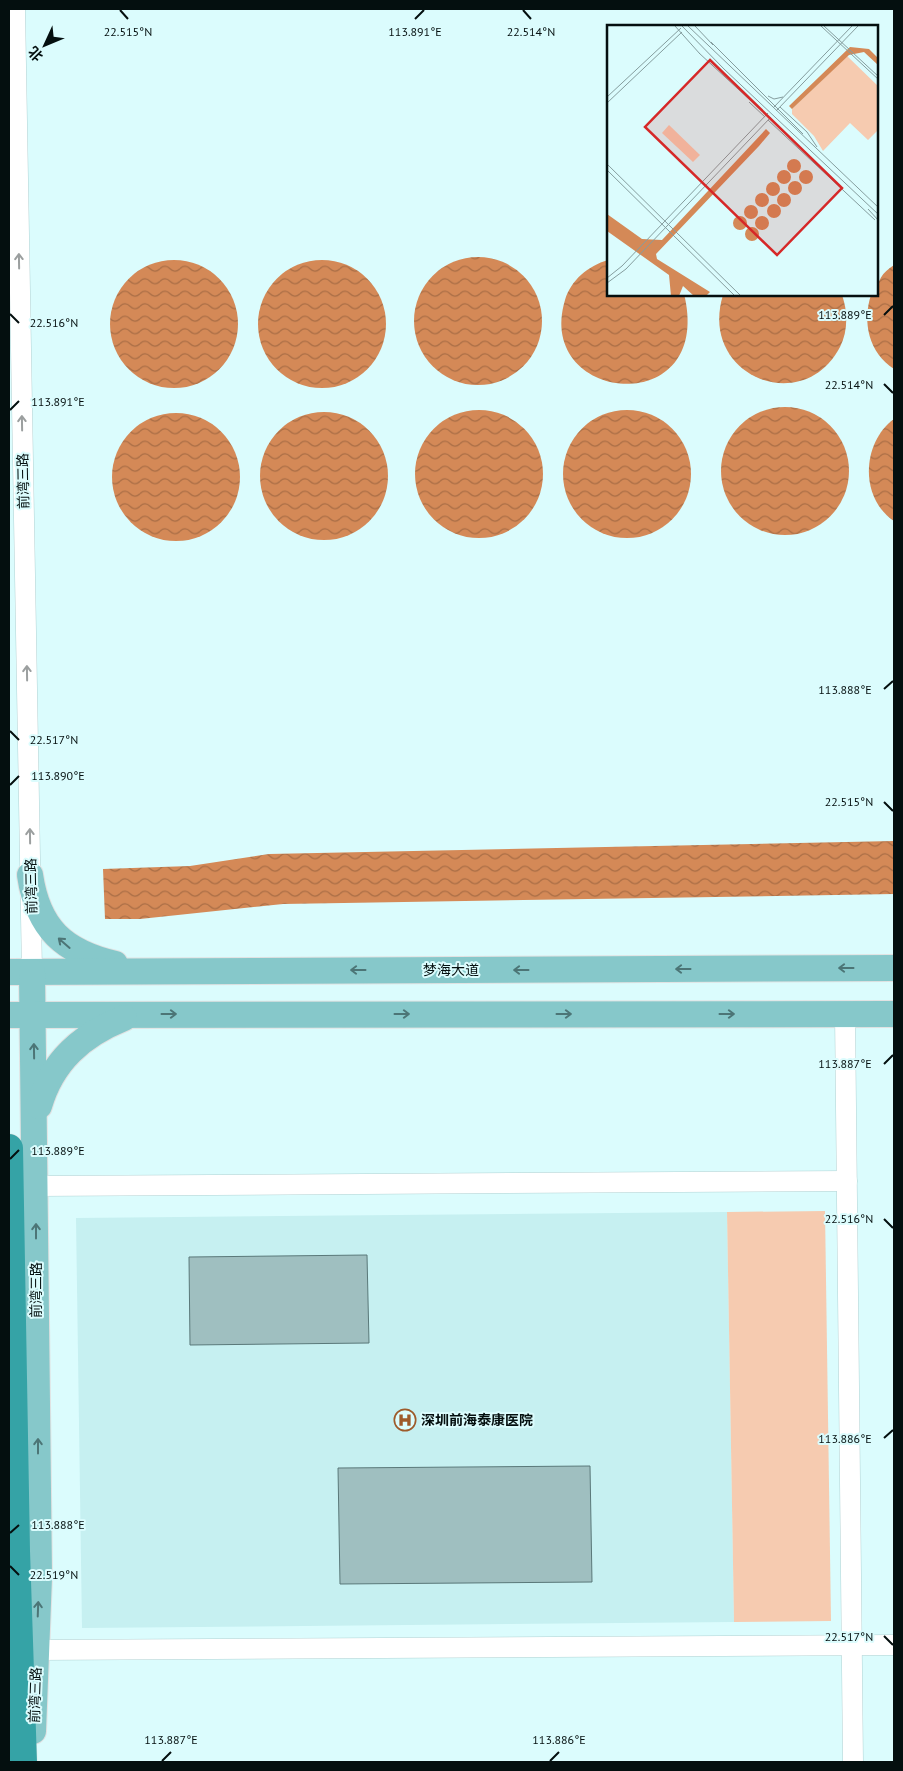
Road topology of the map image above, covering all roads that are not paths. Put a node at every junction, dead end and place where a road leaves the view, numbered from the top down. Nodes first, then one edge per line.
1 (15, 9) edge
2 (14, 226) edge
3 (30, 875) junction
4 (894, 968) edge
5 (142, 971) junction
6 (20, 972) edge
7 (134, 1014) junction
8 (844, 1014) junction
9 (894, 1014) edge
10 (21, 1015) edge
11 (35, 1118) junction
12 (9, 1148) edge
13 (847, 1181) junction
14 (36, 1186) junction
15 (894, 1645) edge
16 (852, 1646) junction
17 (36, 1650) junction
18 (23, 1762) edge
19 (32, 1762) edge
20 (853, 1762) edge

1 - 2 street, 前湾三路
3 -> 2 street, 前湾三路
5 -> 3 main road
3 - 6 street, 前湾三路
4 -> 5 main road, 梦海大道
5 - 6 main road, 梦海大道
6 - 10 main road, 前湾三路
7 -> 8 main road
7 - 10 main road
7 - 11 main road
8 - 9 main road
8 - 13 street
11 -> 10 main road, 前湾三路
11 - 14 main road, 前湾三路
12 - 18 highway
13 - 14 street
13 - 16 street
17 -> 14 main road, 前湾三路
15 - 16 street
16 - 17 street
16 - 20 street
17 - 19 main road, 前湾三路

